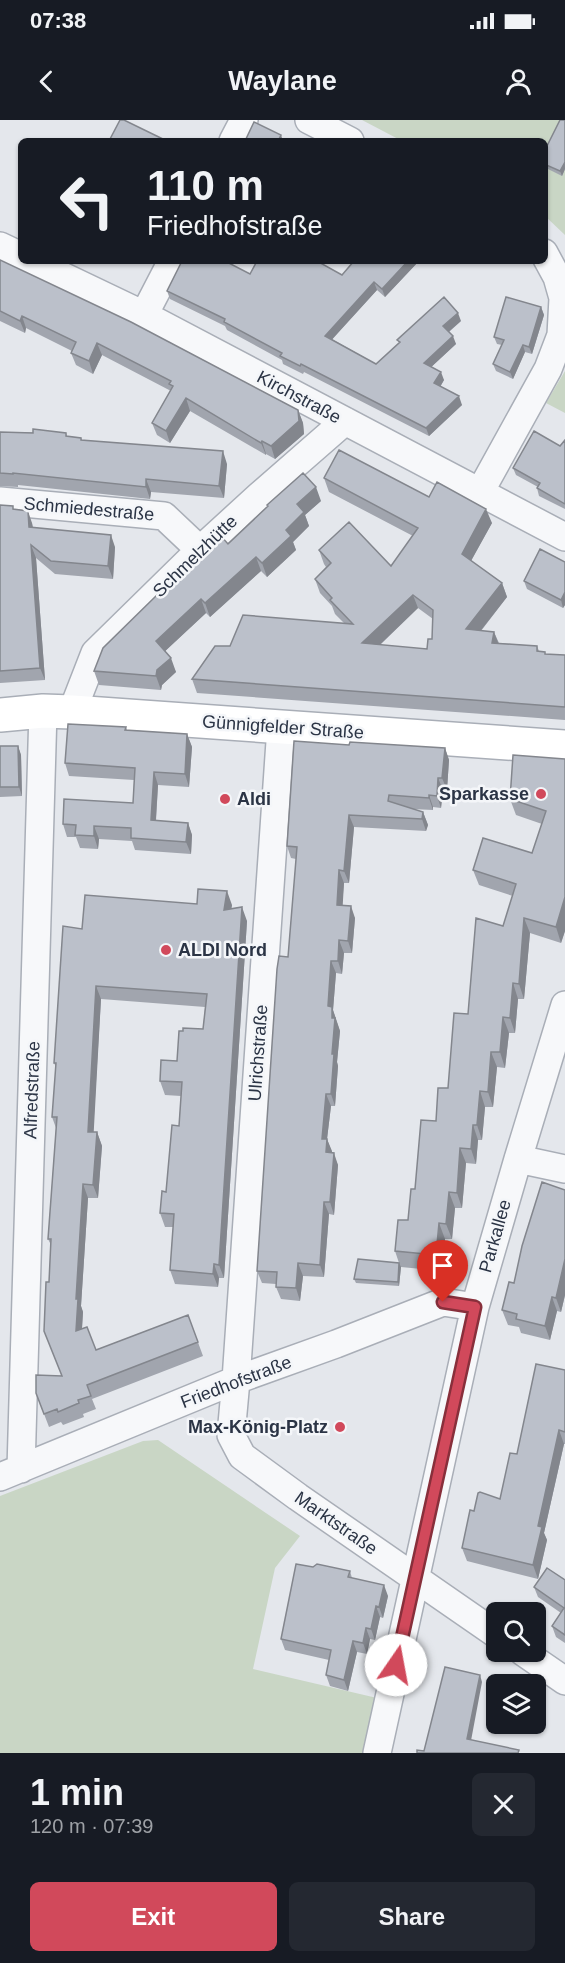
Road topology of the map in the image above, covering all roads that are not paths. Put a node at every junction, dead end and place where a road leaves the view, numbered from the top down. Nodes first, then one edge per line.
1 (244, 120) edge
2 (309, 120) edge
3 (235, 138) edge
4 (344, 138) edge
5 (0, 246) edge
6 (18, 255) edge
7 (548, 260) edge
8 (37, 264) edge
9 (170, 264) edge
10 (144, 315) junction
11 (345, 421) junction
12 (480, 492) junction
13 (0, 501) edge
14 (565, 537) edge
15 (200, 550) junction
16 (57, 712) junction
17 (0, 715) edge
18 (281, 726) junction
19 (565, 747) edge
20 (565, 1005) edge
21 (518, 1159) junction
22 (565, 1169) edge
23 (475, 1307) junction
24 (236, 1380) junction
25 (10, 1473) edge
26 (415, 1578) junction
27 (486, 1627) edge
28 (537, 1662) edge
29 (565, 1681) edge
30 (377, 1753) edge

1 - 3 street
2 - 4 street
5 - 6 street
7 - 12 street
8 - 10 street, Kirchstraße
9 - 10 street
10 - 11 street, Kirchstraße
11 - 12 street, Kirchstraße
11 - 15 street, Schmelzhütte
12 - 14 street, Kirchstraße
13 - 15 street, Schmiedestraße
15 - 16 street, Schmelzhütte
16 - 17 street, Günnigfelder Straße
16 - 18 street, Günnigfelder Straße
16 - 25 street, Alfredstraße
18 - 19 street, Günnigfelder Straße
18 - 24 street, Ulrichstraße
20 - 21 street, Parkallee
21 - 22 street
21 - 23 street, Parkallee
23 - 24 street, Friedhofstraße
23 - 26 street, Parkallee
24 - 25 street, Friedhofstraße
24 - 26 street, Marktstraße
26 - 27 street, Marktstraße
26 - 30 street, Parkallee
28 - 29 street

